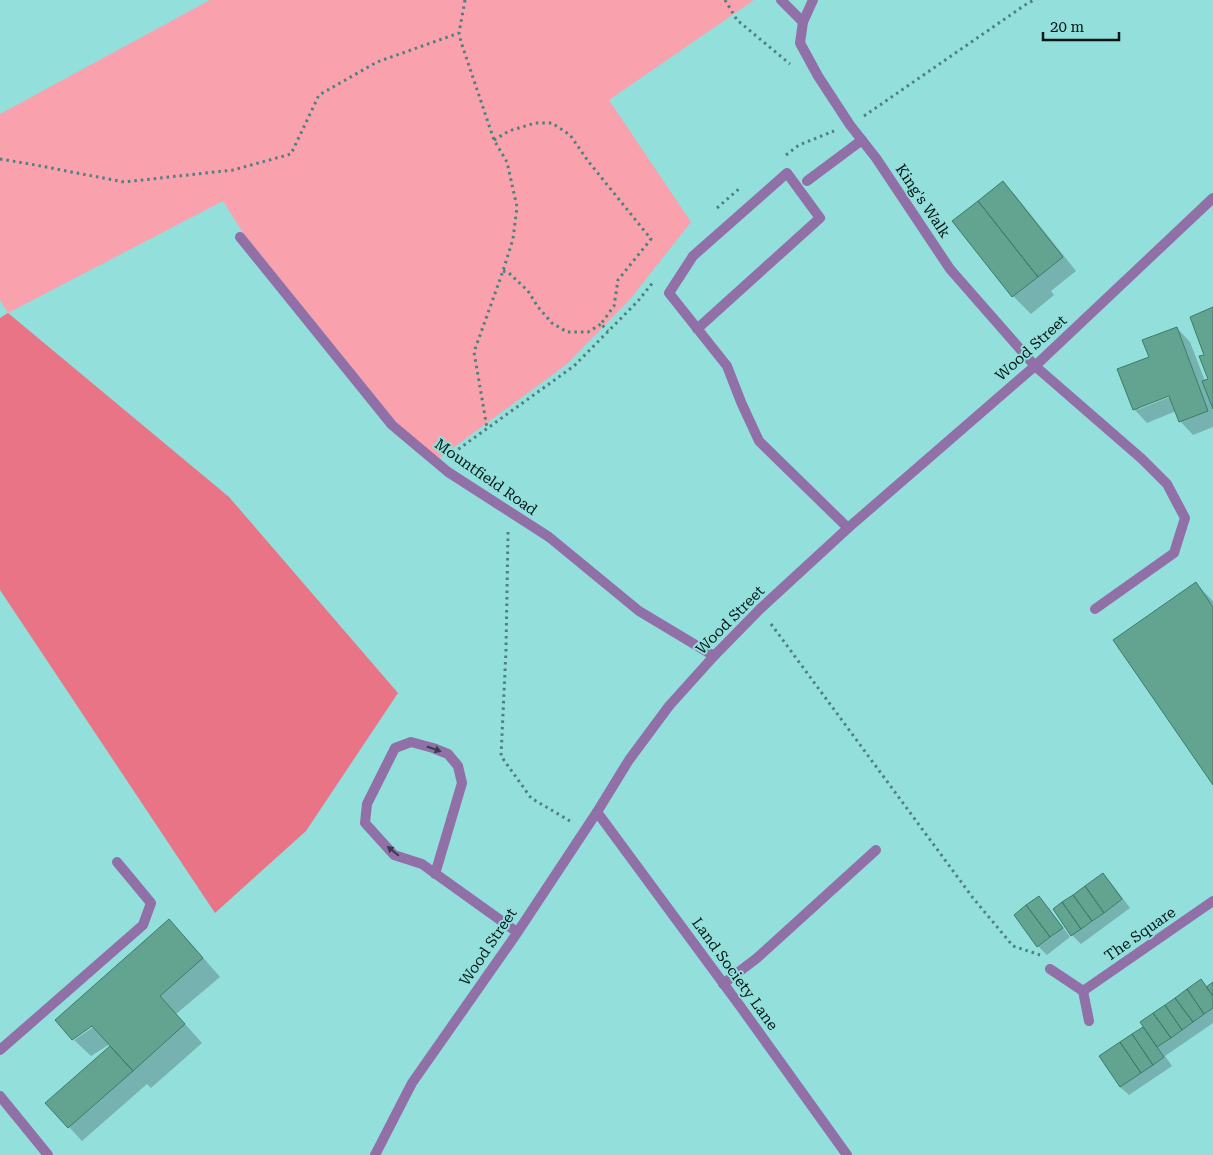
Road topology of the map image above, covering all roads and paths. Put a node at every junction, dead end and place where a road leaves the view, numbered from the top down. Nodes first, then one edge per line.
1 (465, 0) edge
2 (725, 0) edge
3 (781, 0) edge
4 (813, 0) edge
5 (803, 22) junction
6 (459, 33) junction
7 (792, 66) dead end
8 (494, 140) junction
9 (862, 140) junction
10 (0, 159) edge
11 (807, 181) dead end
12 (1213, 198) edge
13 (240, 237) dead end
14 (503, 271) junction
15 (601, 324) junction
16 (697, 329) junction
17 (608, 331) dead end
18 (1035, 366) junction
19 (488, 428) dead end
20 (508, 511) junction
21 (848, 528) junction
22 (1095, 609) dead end
23 (760, 610) junction
24 (714, 656) junction
25 (597, 812) junction
26 (585, 829) junction
27 (876, 850) dead end
28 (116, 862) dead end
29 (435, 874) junction
30 (1213, 901) edge
31 (517, 932) junction
32 (1050, 969) joint
33 (723, 984) junction
34 (1083, 991) junction
35 (1089, 1022) dead end
36 (0, 1050) edge
37 (0, 1096) edge
38 (48, 1155) edge
39 (375, 1155) edge
40 (848, 1155) edge

1 - 6 path
2 - 7 path
3 - 5 street
4 - 5 street
5 - 9 street, King's Walk
6 - 8 path
6 - 10 path
8 - 14 path
8 - 15 path
9 - 11 street
9 - 18 street, King's Walk
12 - 18 street, Wood Street
13 - 20 street, Mountfield Road
14 - 15 path
14 - 19 path
15 - 17 path
16 - 16 street
16 - 21 street
18 - 21 street, Wood Street
18 - 22 street, King's Walk
20 - 24 street, Mountfield Road
20 - 26 path
21 - 23 street, Wood Street
23 - 24 street, Wood Street
23 - 32 path
24 - 25 street, Wood Street
25 - 26 street, Wood Street
25 - 33 street, Land Society Lane
26 - 31 street, Wood Street
27 - 33 street
28 - 36 street
29 -> 29 street
29 - 31 street
30 - 34 street, The Square
31 - 39 street, Wood Street
32 - 34 street
33 - 40 street, Land Society Lane
34 - 35 street
37 - 38 street

